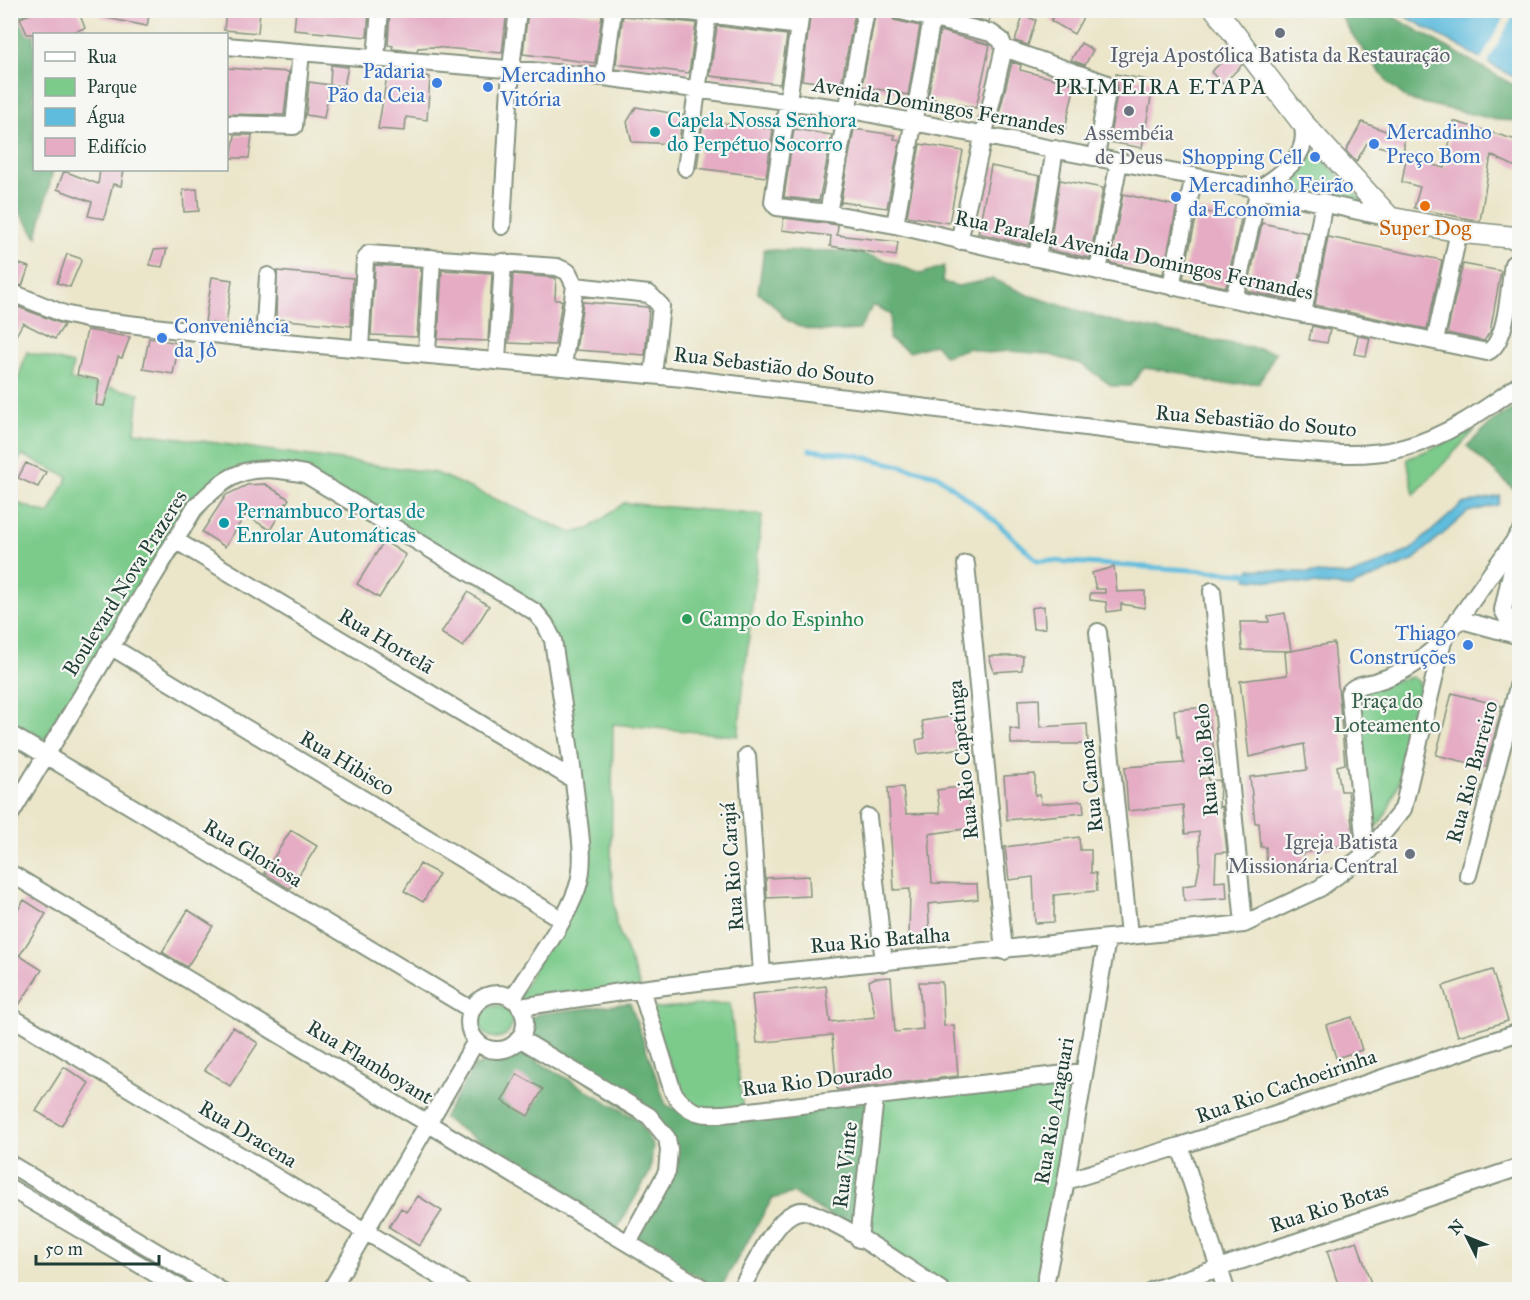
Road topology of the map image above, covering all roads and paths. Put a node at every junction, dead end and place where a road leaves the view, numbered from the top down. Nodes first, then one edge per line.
1 (380, 10) edge
2 (518, 10) edge
3 (613, 10) edge
4 (670, 10) edge
5 (866, 10) edge
6 (897, 10) edge
7 (1216, 10) edge
8 (708, 12) edge
9 (800, 18) edge
10 (932, 18) junction
11 (228, 46) edge
12 (1004, 48) junction
13 (301, 52) junction
14 (376, 58) junction
15 (511, 68) junction
16 (604, 77) junction
17 (698, 89) junction
18 (788, 103) junction
19 (846, 109) junction
20 (1301, 121) junction
21 (914, 123) junction
22 (228, 124) edge
23 (982, 137) junction
24 (1055, 149) junction
25 (1096, 158) junction
26 (1119, 162) junction
27 (686, 168) dead end
28 (1194, 177) junction
29 (1259, 189) junction
30 (1324, 202) junction
31 (773, 204) joint
32 (828, 213) junction
33 (1390, 218) junction
34 (895, 225) junction
35 (502, 226) dead end
36 (1459, 231) junction
37 (1520, 238) edge
38 (959, 241) junction
39 (432, 258) junction
40 (1037, 258) junction
41 (503, 262) junction
42 (1513, 264) dead end
43 (1098, 271) junction
44 (268, 276) dead end
45 (575, 286) junction
46 (1171, 286) junction
47 (10, 292) edge
48 (1234, 299) junction
49 (1303, 314) junction
50 (264, 340) junction
51 (1435, 341) junction
52 (360, 348) junction
53 (427, 353) junction
54 (496, 360) junction
55 (563, 366) junction
56 (653, 375) junction
57 (1520, 384) edge
58 (1520, 534) edge
59 (175, 540) junction
60 (966, 564) dead end
61 (1212, 591) dead end
62 (1458, 619) junction
63 (1098, 632) dead end
64 (1518, 636) edge
65 (1443, 640) junction
66 (110, 646) junction
67 (1520, 679) edge
68 (10, 734) edge
69 (46, 756) junction
70 (747, 756) dead end
71 (574, 780) junction
72 (10, 814) edge
73 (868, 817) dead end
74 (1366, 854) junction
75 (10, 873) edge
76 (1468, 875) dead end
77 (561, 919) junction
78 (1244, 924) junction
79 (1129, 935) junction
80 (1107, 939) junction
81 (1004, 951) junction
82 (885, 963) junction
83 (762, 974) junction
84 (640, 989) junction
85 (516, 1003) junction
86 (472, 1010) junction
87 (10, 1016) edge
88 (1520, 1032) edge
89 (519, 1038) junction
90 (476, 1041) junction
91 (1083, 1072) junction
92 (875, 1097) junction
93 (428, 1123) junction
94 (1180, 1146) junction
95 (10, 1164) edge
96 (1520, 1167) edge
97 (1066, 1181) junction
98 (10, 1188) edge
99 (365, 1231) junction
100 (858, 1239) junction
101 (628, 1243) junction
102 (1219, 1268) junction
103 (183, 1290) edge
104 (220, 1290) edge
105 (331, 1290) edge
106 (462, 1290) edge
107 (706, 1290) edge
108 (740, 1290) edge
109 (941, 1290) edge
110 (1044, 1290) edge
111 (1153, 1290) edge
112 (1226, 1290) edge

1 - 14 street
2 - 15 street
3 - 16 street
4 - 8 street
5 - 19 street
6 - 10 street
7 - 20 main road
8 - 9 street
8 - 17 street
9 - 18 street
10 - 12 street
10 - 21 street
11 - 13 street, Avenida Domingos Fernandes
12 - 23 street
12 - 25 street
13 - 14 street, Avenida Domingos Fernandes
13 - 22 street
14 - 15 street, Avenida Domingos Fernandes
15 - 16 street, Avenida Domingos Fernandes
15 - 35 street
16 - 17 street, Avenida Domingos Fernandes
17 - 18 street, Avenida Domingos Fernandes
17 - 27 street
18 - 19 street, Avenida Domingos Fernandes
18 - 31 street, Avenida Domingos Fernandes
19 - 21 street, Avenida Domingos Fernandes
19 - 32 street
20 - 29 street
20 - 33 main road
21 - 23 street, Avenida Domingos Fernandes
21 - 34 street
23 - 24 street, Avenida Domingos Fernandes
23 - 38 street
24 - 25 street, Avenida Domingos Fernandes
24 - 40 street
25 - 26 street, Avenida Domingos Fernandes
26 - 28 street, Avenida Domingos Fernandes
26 - 43 street
28 - 29 street, Avenida Domingos Fernandes
28 - 46 street
29 - 30 street, Avenida Domingos Fernandes
29 - 48 street
30 - 33 street, Avenida Domingos Fernandes
30 - 49 street
31 - 32 street, Rua Paralela Avenida Domingos Fernandes
32 - 34 street, Rua Paralela Avenida Domingos Fernandes
33 - 36 main road
34 - 38 street, Rua Paralela Avenida Domingos Fernandes
36 - 37 main road
36 - 51 street
38 - 40 street, Rua Paralela Avenida Domingos Fernandes
39 - 41 street
39 - 52 street
39 - 53 street
40 - 43 street, Rua Paralela Avenida Domingos Fernandes
41 - 45 street
41 - 54 street
42 - 51 street, Rua Paralela Avenida Domingos Fernandes
43 - 46 street, Rua Paralela Avenida Domingos Fernandes
44 - 50 street
45 - 55 street
45 - 56 street
46 - 48 street, Rua Paralela Avenida Domingos Fernandes
47 - 50 street, Rua Sebastião do Souto
48 - 49 street, Rua Paralela Avenida Domingos Fernandes
49 - 51 street, Rua Paralela Avenida Domingos Fernandes
50 - 52 street, Rua Sebastião do Souto
52 - 53 street, Rua Sebastião do Souto
53 - 54 street, Rua Sebastião do Souto
54 - 55 street, Rua Sebastião do Souto
55 - 56 street, Rua Sebastião do Souto
56 - 57 street, Rua Sebastião do Souto
58 - 62 street
58 - 64 street
59 - 66 street, Boulevard Nova Prazeres
59 - 71 street, Rua Hortelã
59 - 71 street, Boulevard Nova Prazeres
60 - 81 street, Rua Rio Capetinga
61 - 78 street, Rua Rio Belo
62 - 64 street
62 - 65 street
63 - 79 street, Rua Canoa
65 - 74 street, Rua Rio Batalha
65 - 74 street
66 - 69 street, Boulevard Nova Prazeres
66 - 77 street, Rua Hibisco
67 - 76 street, Rua Rio Barreiro
68 - 69 street, Rua Gloriosa
69 - 72 street, Boulevard Nova Prazeres
69 - 86 street, Rua Gloriosa
70 - 83 street, Rua Rio Carajá
71 - 77 street, Boulevard Nova Prazeres
73 - 82 street
74 - 78 street, Rua Rio Batalha
75 - 93 street, Rua Flamboyant
77 - 85 street, Boulevard Nova Prazeres
78 - 79 street, Rua Rio Batalha
79 - 80 street, Rua Rio Batalha
80 - 81 street, Rua Rio Batalha
80 - 91 street, Rua Rio Araguari
81 - 82 street, Rua Rio Batalha
82 - 83 street, Rua Rio Batalha
83 - 84 street, Rua Rio Batalha
84 - 85 street, Rua Rio Batalha
84 - 92 street, Rua Rio Dourado
85 - 86 street
85 - 89 street
86 - 90 street
87 - 99 street, Rua Dracena
88 - 94 street, Rua Rio Cachoeirinha
89 - 90 street
89 - 101 street
90 - 93 street
91 - 92 street, Rua Rio Dourado
91 - 97 street, Rua Rio Araguari
92 - 100 street, Rua Vinte
93 - 99 street
93 - 101 street, Rua Flamboyant
94 - 97 street, Rua Rio Cachoeirinha
94 - 102 street
95 - 104 street
96 - 102 street, Rua Rio Botas
97 - 110 street, Rua Rio Araguari
98 - 103 street
99 - 105 street
99 - 106 street, Rua Dracena
100 - 108 street
100 - 109 street
101 - 107 street, Rua Flamboyant
102 - 111 street, Rua Rio Botas
102 - 112 street

